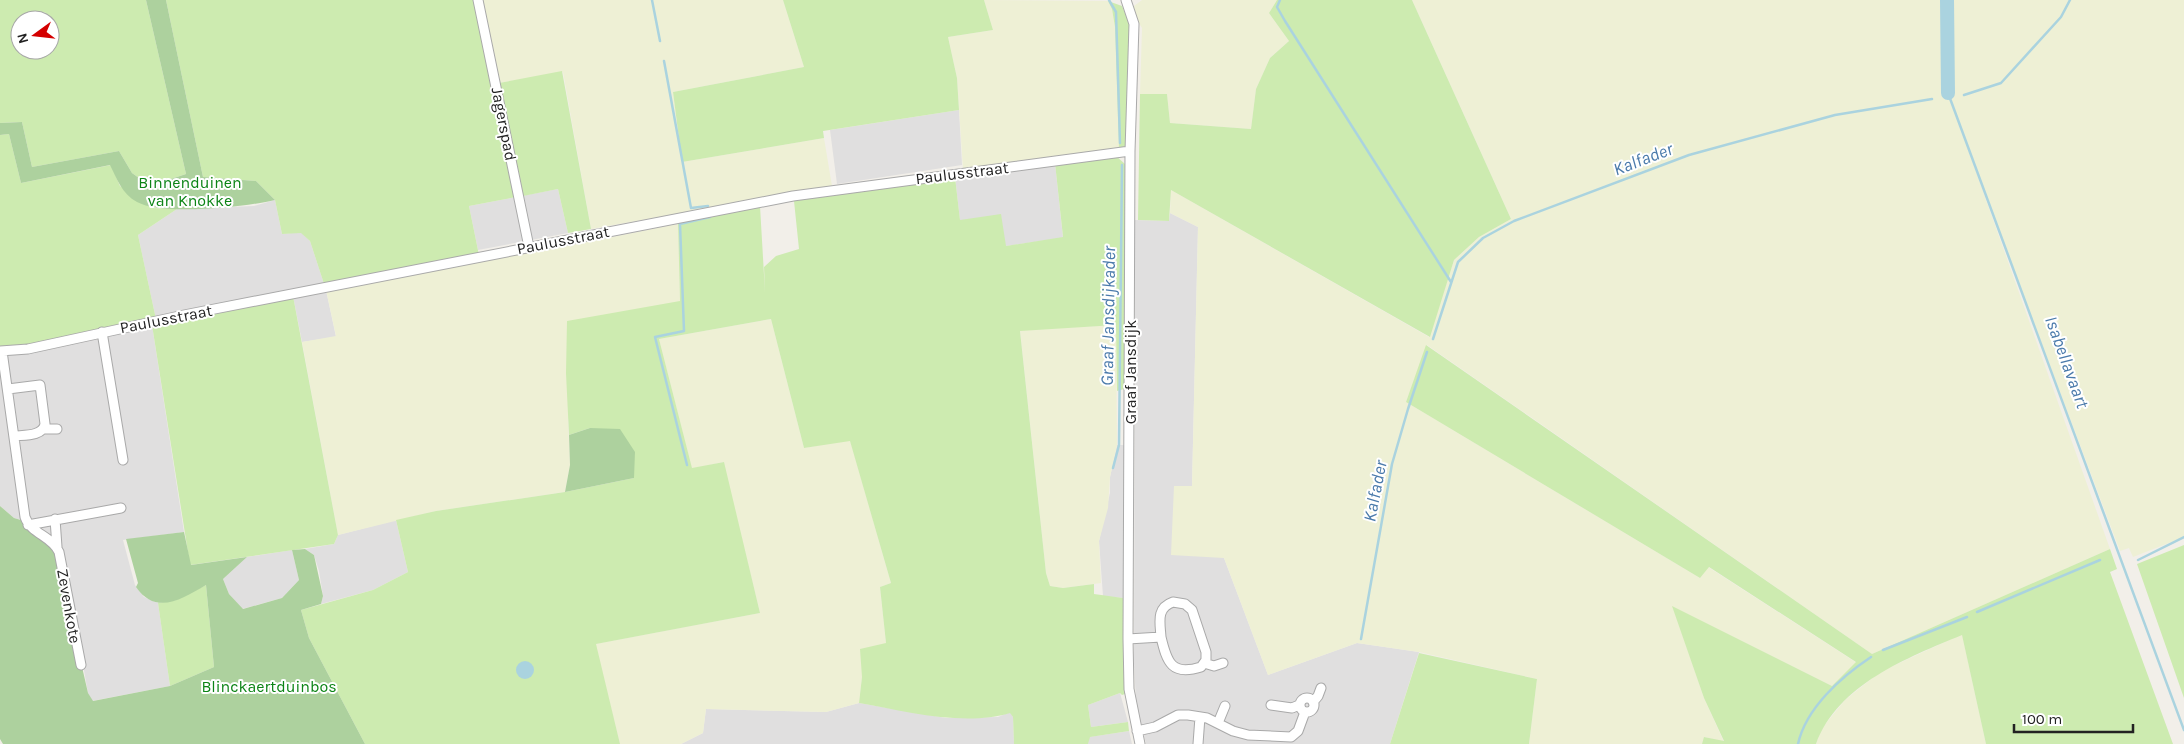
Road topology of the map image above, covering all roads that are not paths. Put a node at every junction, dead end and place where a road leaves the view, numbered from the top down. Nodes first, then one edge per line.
1 (478, 0) edge
2 (1126, 0) edge
3 (1130, 151) junction
4 (529, 247) junction
5 (102, 332) junction
6 (1, 351) edge
7 (8, 389) junction
8 (44, 429) junction
9 (57, 429) dead end
10 (15, 436) junction
11 (123, 460) dead end
12 (121, 508) dead end
13 (55, 519) junction
14 (28, 524) junction
15 (57, 547) junction
16 (1161, 637) junction
17 (1128, 639) junction
18 (1204, 663) junction
19 (1223, 663) dead end
20 (81, 665) dead end
21 (1321, 688) dead end
22 (1271, 705) dead end
23 (1225, 706) dead end
24 (1302, 709) junction
25 (1200, 717) junction
26 (1218, 723) junction
27 (1137, 731) junction
28 (1247, 740) edge
29 (1296, 740) edge
30 (1140, 744) edge
31 (1198, 744) edge

1 - 4 street, Jagerspad
2 - 3 street, Graaf Jansdijk
3 - 4 street, Paulusstraat
3 - 17 street, Graaf Jansdijk
4 - 5 street, Paulusstraat
5 - 6 street, Paulusstraat
5 - 11 street
6 - 7 street
7 - 8 street
7 - 10 street
8 - 9 street
8 - 10 street
10 - 14 street
12 - 13 street
13 - 14 street
13 - 15 street, Zevenkote
14 - 15 street, Zevenkote
15 - 20 street, Zevenkote
16 - 17 street
16 - 18 street
16 - 18 street
17 - 27 street, Graaf Jansdijk
18 - 19 street
21 - 24 street
22 - 24 street
23 - 26 street
24 - 29 street
25 - 26 street
25 - 27 street
25 - 31 street
26 - 28 street
27 - 30 street, Graaf Jansdijk
28 - 29 street

